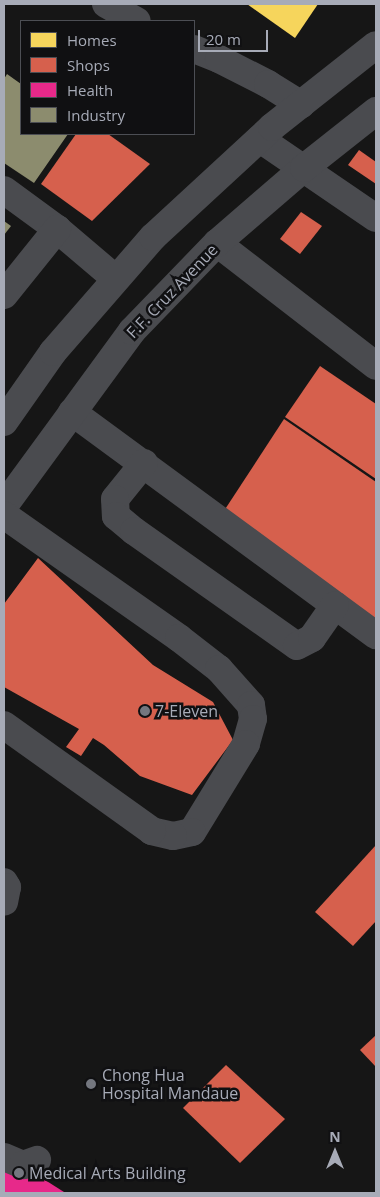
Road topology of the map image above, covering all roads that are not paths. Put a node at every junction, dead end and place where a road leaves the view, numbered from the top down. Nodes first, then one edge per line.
1 (106, 4) edge
2 (135, 20) edge
3 (376, 45) edge
4 (195, 49) edge
5 (301, 105) junction
6 (370, 124) edge
7 (260, 139) junction
8 (304, 168) junction
9 (4, 190) edge
10 (376, 218) edge
11 (57, 229) junction
12 (217, 243) junction
13 (116, 279) junction
14 (4, 295) edge
15 (376, 366) edge
16 (72, 412) junction
17 (4, 422) edge
18 (144, 463) junction
19 (4, 506) edge
20 (4, 515) edge
21 (335, 605) junction
22 (376, 635) edge
23 (4, 725) edge
24 (4, 882) edge
25 (4, 902) edge
26 (4, 1156) edge
27 (37, 1160) dead end

1 - 2 street
3 - 5 street
4 - 5 street
5 - 7 street
6 - 8 street, F.F. Cruz Avenue
7 - 8 street
7 - 13 street
8 - 10 street
8 - 12 street, F.F. Cruz Avenue
9 - 11 street
11 - 13 street
11 - 14 street
12 - 15 street
12 - 16 street, F.F. Cruz Avenue
13 - 17 street
16 - 18 street
16 - 19 street, F.F. Cruz Avenue
18 - 21 street
18 - 21 street
20 - 23 street
21 - 22 street
24 - 25 street
26 - 27 street

